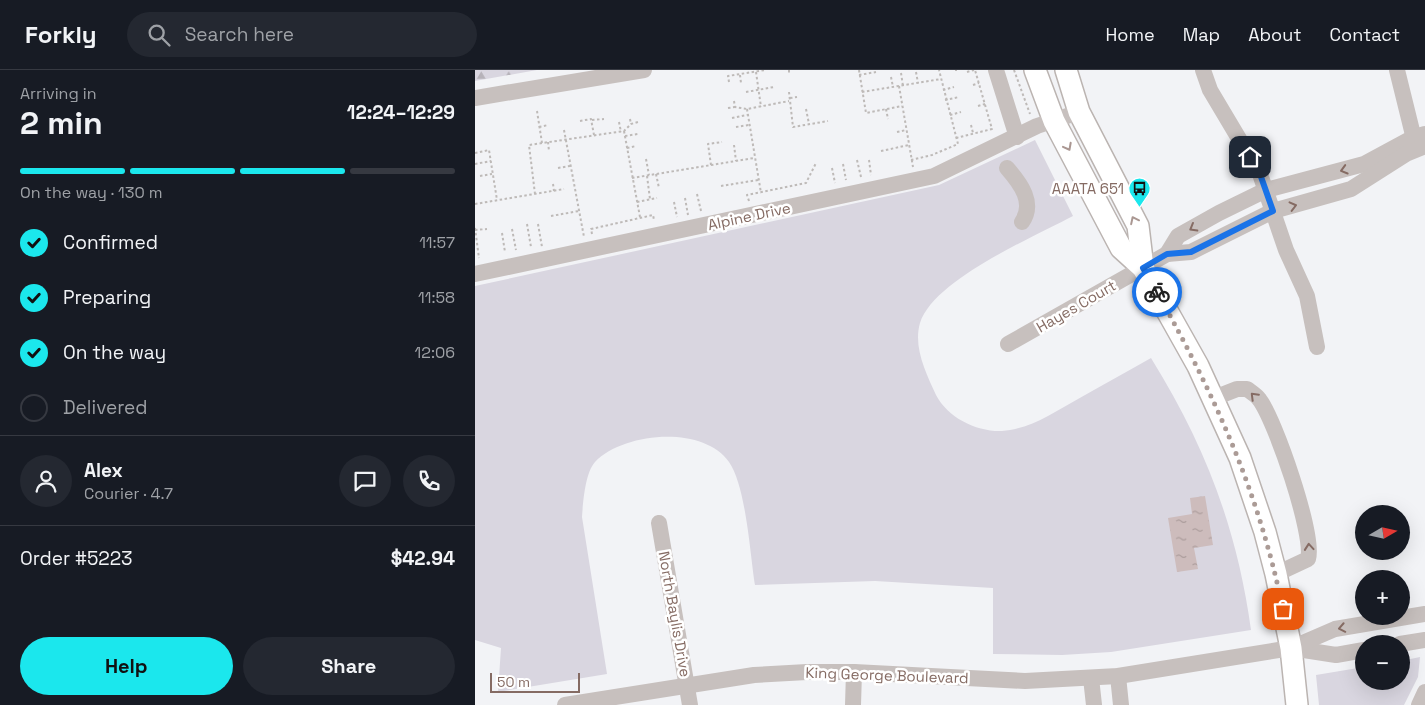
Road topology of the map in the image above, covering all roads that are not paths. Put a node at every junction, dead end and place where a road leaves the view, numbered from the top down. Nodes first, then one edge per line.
1 (644, 70) edge
2 (996, 70) edge
3 (1035, 70) edge
4 (1065, 70) edge
5 (1203, 70) edge
6 (1397, 70) edge
7 (475, 98) edge
8 (1079, 112) junction
9 (1045, 124) junction
10 (1017, 137) junction
11 (1420, 142) edge
12 (997, 146) junction
13 (1266, 190) junction
14 (1273, 211) junction
15 (1022, 222) dead end
16 (1167, 254) junction
17 (1143, 268) junction
18 (478, 270) edge
19 (1008, 344) dead end
20 (1317, 347) dead end
21 (1214, 398) junction
22 (659, 523) dead end
23 (1276, 574) junction
24 (1425, 614) edge
25 (1425, 640) edge
26 (1410, 642) edge
27 (1291, 648) junction
28 (1355, 652) edge
29 (854, 672) junction
30 (1118, 676) junction
31 (1091, 678) junction
32 (687, 685) junction
33 (1425, 692) edge
34 (565, 705) edge
35 (690, 705) edge
36 (853, 705) edge
37 (1094, 705) edge
38 (1121, 705) edge
39 (1297, 705) edge
40 (1419, 705) edge

1 - 7 street
2 - 10 street
3 - 9 main road
4 - 8 main road
5 - 13 street
6 - 11 street
8 - 9 street, Alpine Drive
17 -> 8 main road
9 - 10 street, Alpine Drive
9 -> 17 main road
10 - 12 street, Alpine Drive
11 -> 13 street
14 -> 11 street
12 - 15 street
12 - 18 street, Alpine Drive
13 - 14 street
13 -> 16 street
14 - 16 street
14 - 20 street
16 - 17 street, Hayes Court
17 - 19 street, Hayes Court
17 - 21 main road
21 - 23 main road
23 -> 21 street
22 - 32 street, North Baylis Drive
23 - 27 main road
24 -> 27 street, King George Boulevard
25 - 26 street
27 - 28 street, King George Boulevard
27 - 30 street, King George Boulevard
27 - 39 main road
29 - 31 street, King George Boulevard
29 - 32 street, King George Boulevard
29 - 36 street
30 - 31 street, King George Boulevard
30 - 38 street
31 - 37 street
32 - 34 street, King George Boulevard
32 - 35 street, North Baylis Drive
33 - 40 street

